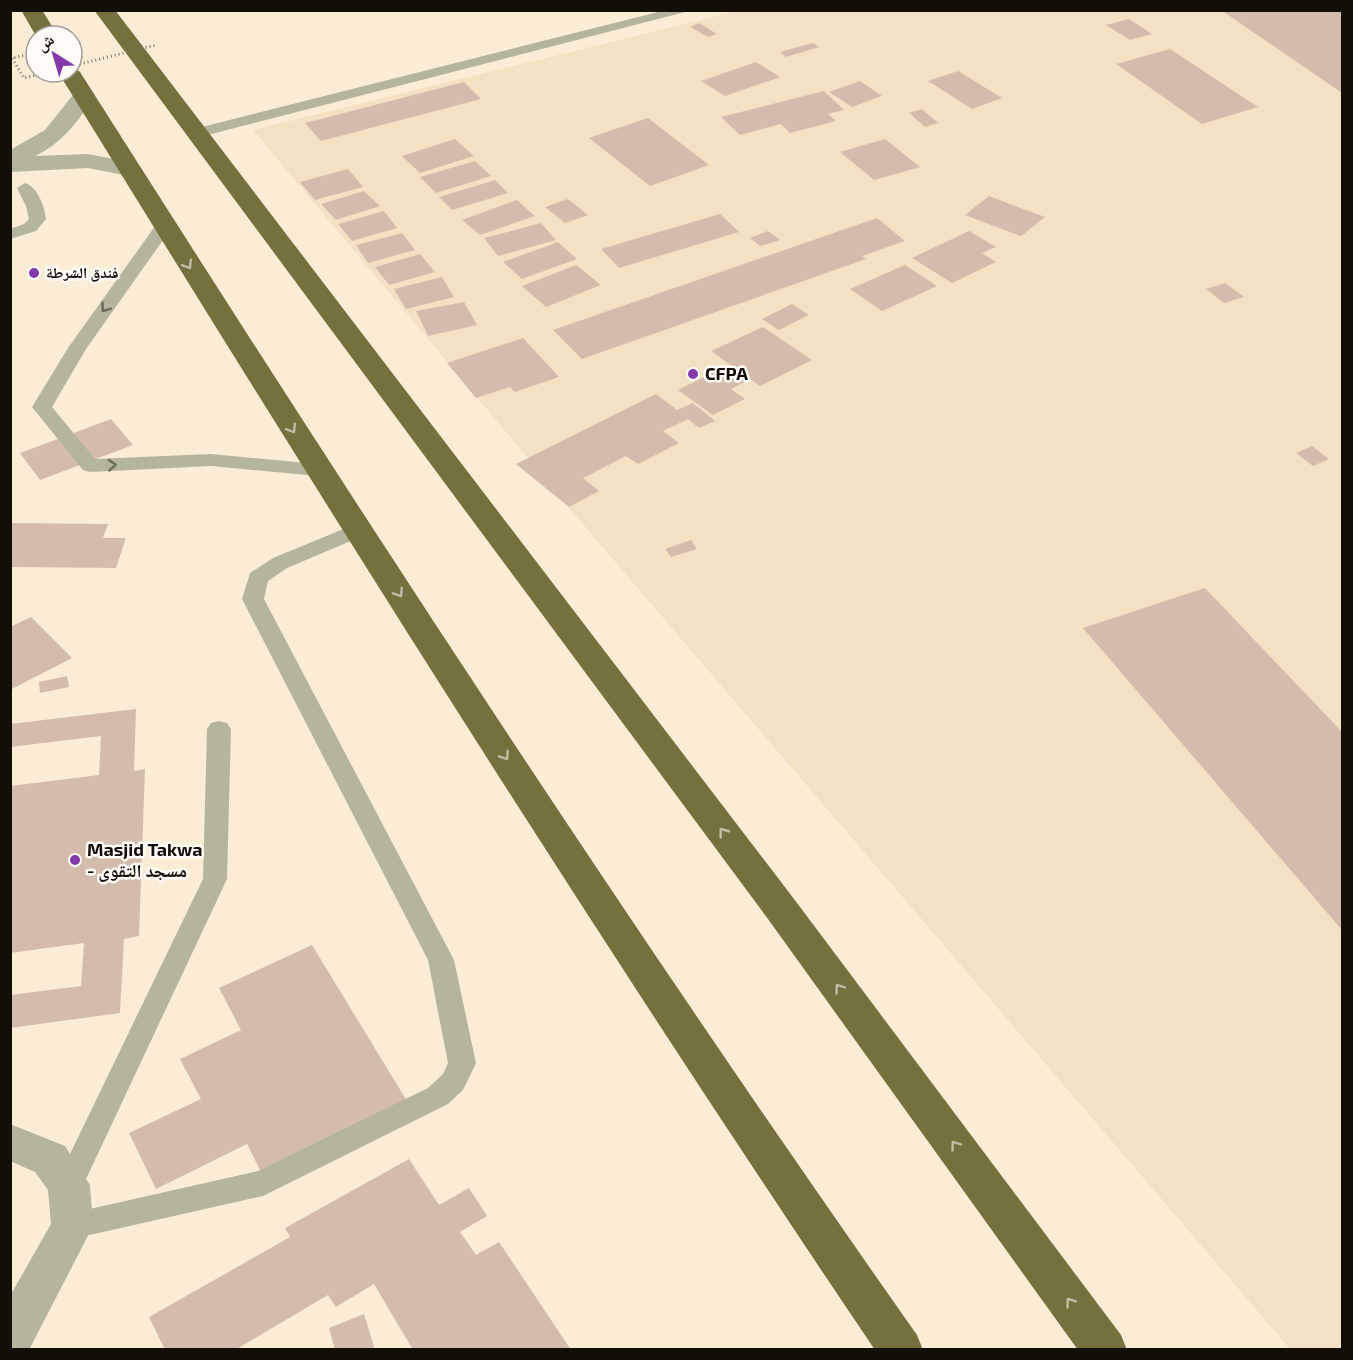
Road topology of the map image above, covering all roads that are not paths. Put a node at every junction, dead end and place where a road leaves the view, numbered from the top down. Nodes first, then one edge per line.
1 (31, 10) edge
2 (104, 10) edge
3 (686, 10) edge
4 (40, 24) edge
5 (73, 84) edge
6 (79, 84) edge
7 (196, 133) junction
8 (10, 158) edge
9 (10, 165) edge
10 (129, 170) junction
11 (26, 188) dead end
12 (164, 226) junction
13 (10, 234) edge
14 (318, 470) junction
15 (358, 530) junction
16 (219, 729) dead end
17 (10, 1142) edge
18 (69, 1185) junction
19 (72, 1226) junction
20 (10, 1340) edge
21 (901, 1350) edge
22 (1105, 1350) edge

1 - 4 highway
2 - 7 highway
3 - 7 lane
5 - 8 street
6 - 10 highway
22 -> 7 highway
9 - 10 street
10 - 12 highway
11 - 13 lane
12 -> 14 highway
12 -> 14 lane
14 - 15 highway
15 - 19 lane
15 -> 21 highway
16 - 18 lane
17 - 18 street
18 - 19 street
19 - 20 street

